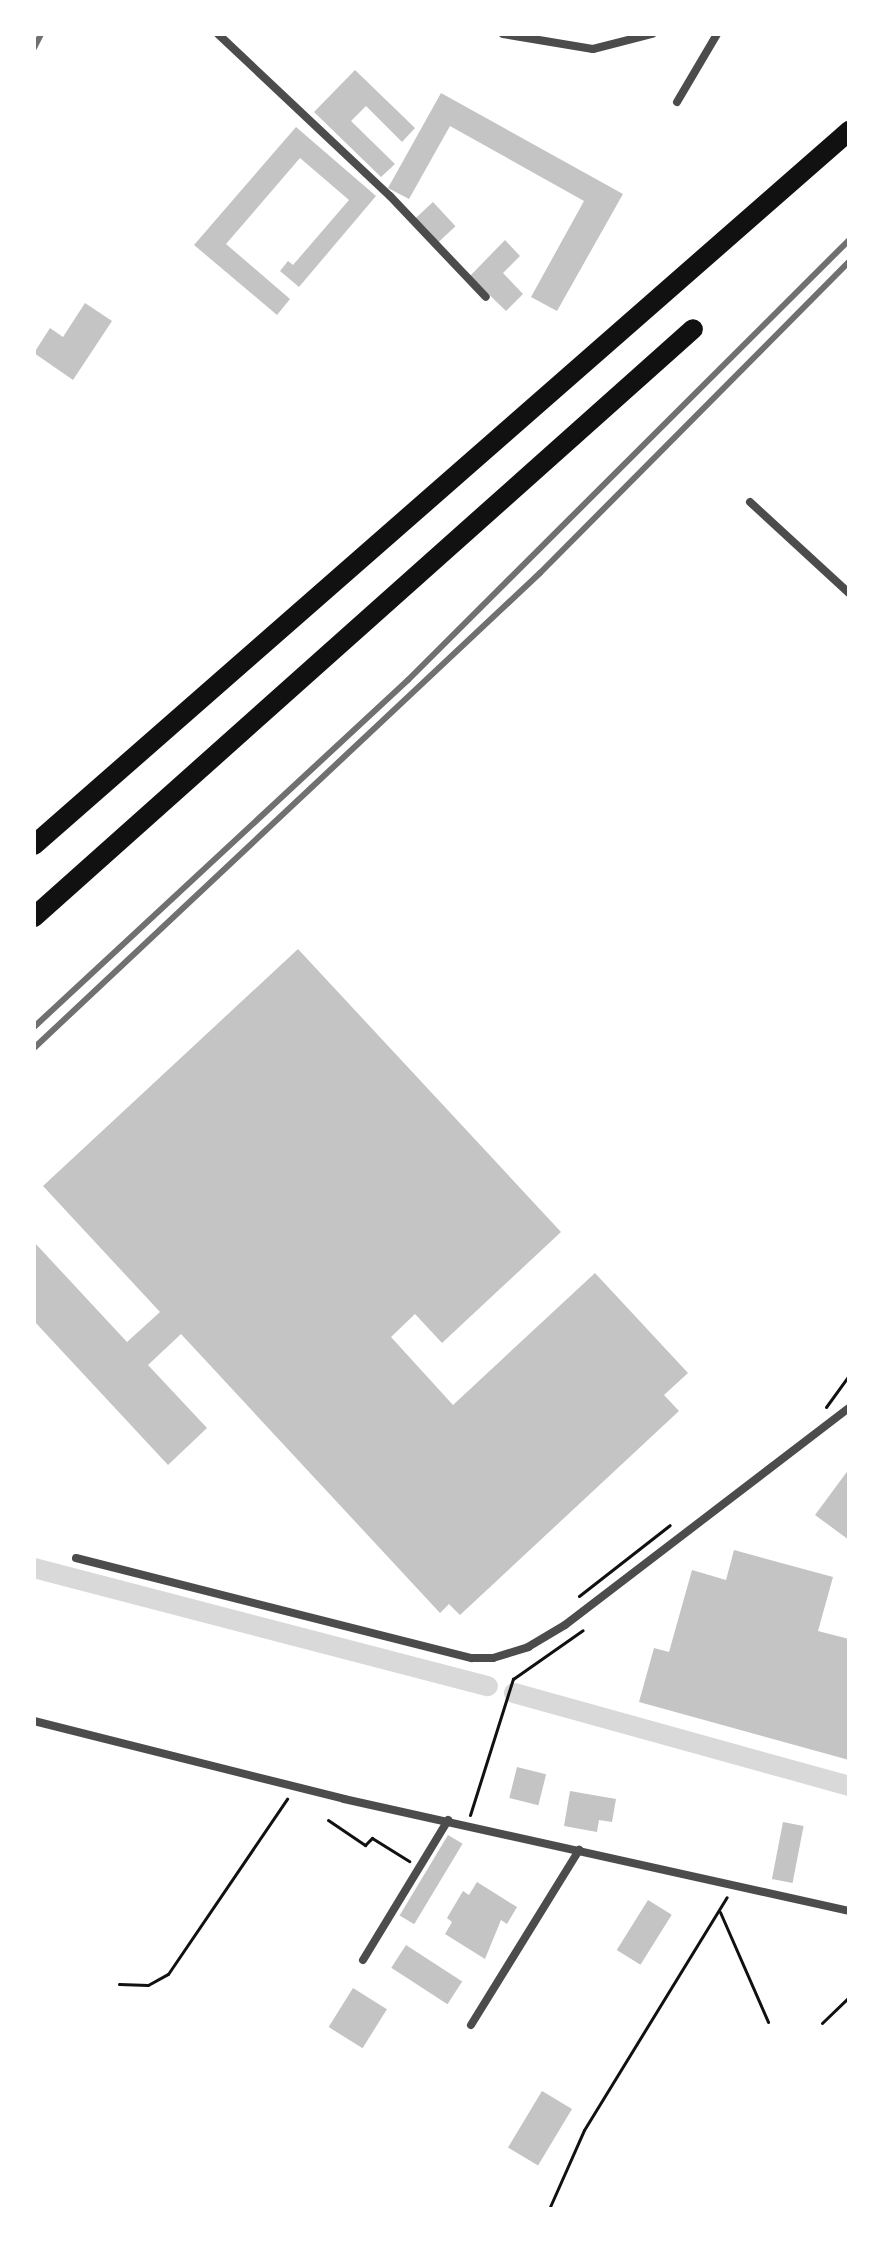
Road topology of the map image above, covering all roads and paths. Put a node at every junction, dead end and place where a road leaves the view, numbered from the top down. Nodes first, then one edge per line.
1 (218, 34) edge
2 (503, 34) edge
3 (652, 34) edge
4 (717, 34) edge
5 (677, 102) dead end
6 (849, 131) edge
7 (486, 297) dead end
8 (693, 329) dead end
9 (750, 502) dead end
10 (849, 593) edge
11 (34, 845) edge
12 (34, 917) edge
13 (849, 1408) edge
14 (76, 1558) dead end
15 (34, 1721) edge
16 (295, 1786) junction
17 (328, 1820) dead end
18 (448, 1820) junction
19 (579, 1850) junction
20 (413, 1859) dead end
21 (734, 1885) junction
22 (719, 1910) junction
23 (849, 1911) edge
24 (363, 1960) dead end
25 (119, 1984) dead end
26 (849, 1997) edge
27 (768, 2022) dead end
28 (822, 2023) dead end
29 (471, 2025) dead end
30 (549, 2209) edge

1 - 7 street
2 - 3 street
4 - 5 street
6 - 11 highway
8 - 12 highway
9 - 10 street
13 - 14 street
15 - 16 street
16 - 18 street
16 - 25 path
17 - 20 path
18 - 19 street
18 - 24 street
19 - 21 street
19 - 29 street
21 - 22 path
21 - 23 street
22 - 27 path
22 - 30 path
26 - 28 path

